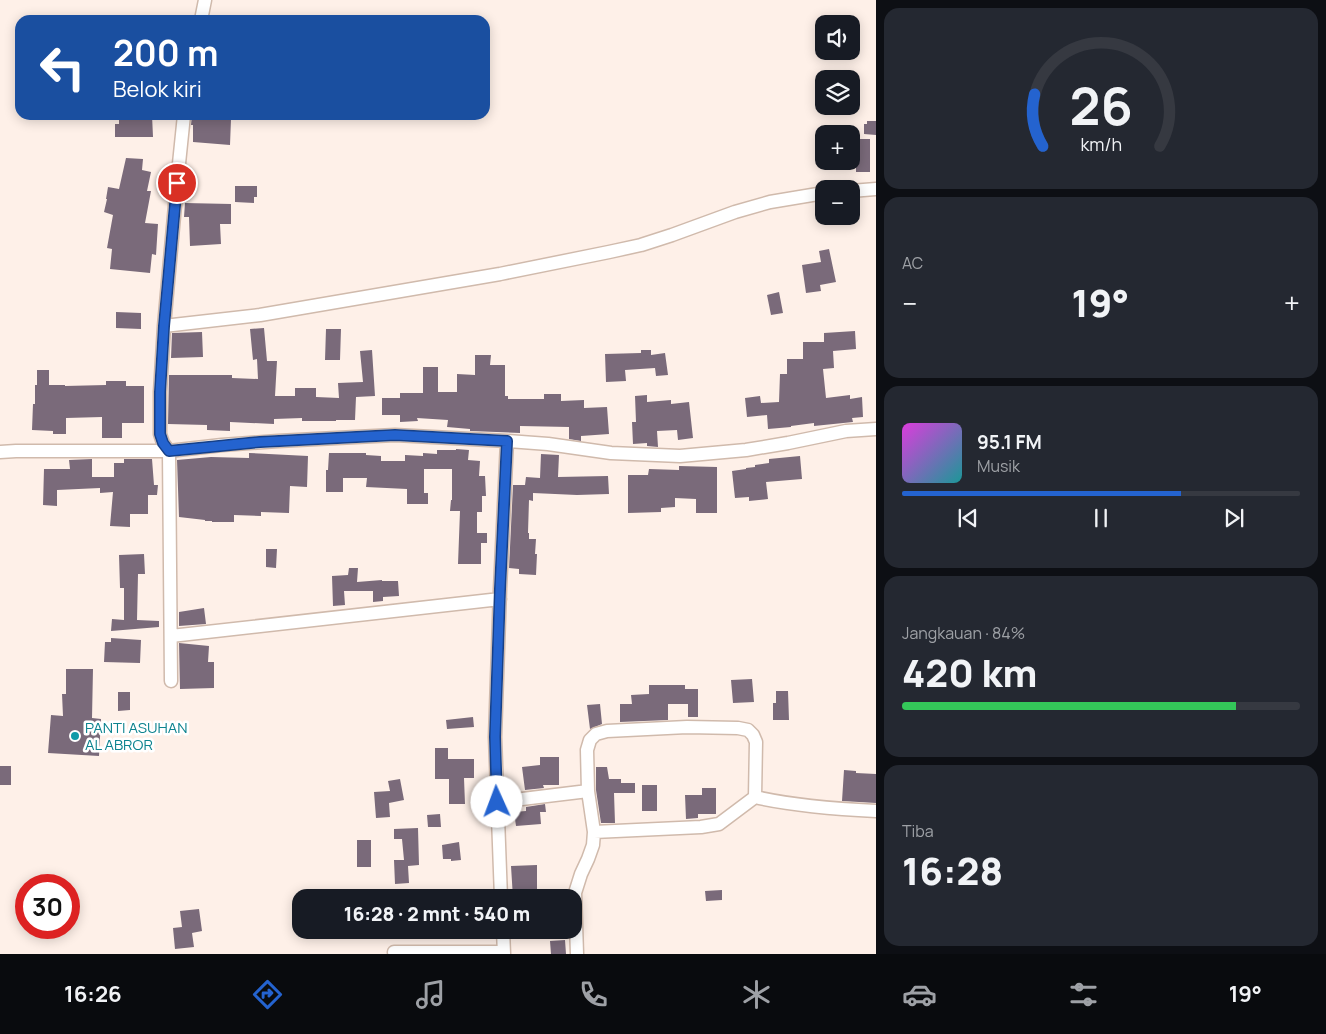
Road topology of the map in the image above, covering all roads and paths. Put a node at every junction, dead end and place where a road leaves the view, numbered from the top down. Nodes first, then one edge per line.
1 (206, 0) edge
2 (202, 15) edge
3 (183, 120) edge
4 (876, 189) edge
5 (860, 190) edge
6 (815, 194) edge
7 (164, 326) junction
8 (876, 429) edge
9 (507, 441) junction
10 (169, 451) junction
11 (0, 452) edge
12 (500, 599) junction
13 (171, 636) junction
14 (171, 681) dead end
15 (588, 791) junction
16 (755, 797) junction
17 (497, 802) junction
18 (876, 811) edge
19 (594, 832) junction
20 (501, 889) edge
21 (503, 939) edge
22 (394, 952) dead end
23 (504, 953) edge
24 (576, 954) edge

1 - 2 street
3 - 7 street
4 - 5 street
6 - 7 street
7 - 10 street
8 - 9 street
9 - 10 street
9 - 12 street
10 - 11 street
10 - 13 street
12 - 13 street
12 - 17 street
13 - 14 street
15 - 16 street
15 - 17 street
15 - 19 street
16 - 18 street
16 - 19 street
17 - 20 street
19 - 24 street
21 - 23 street
22 - 23 street

